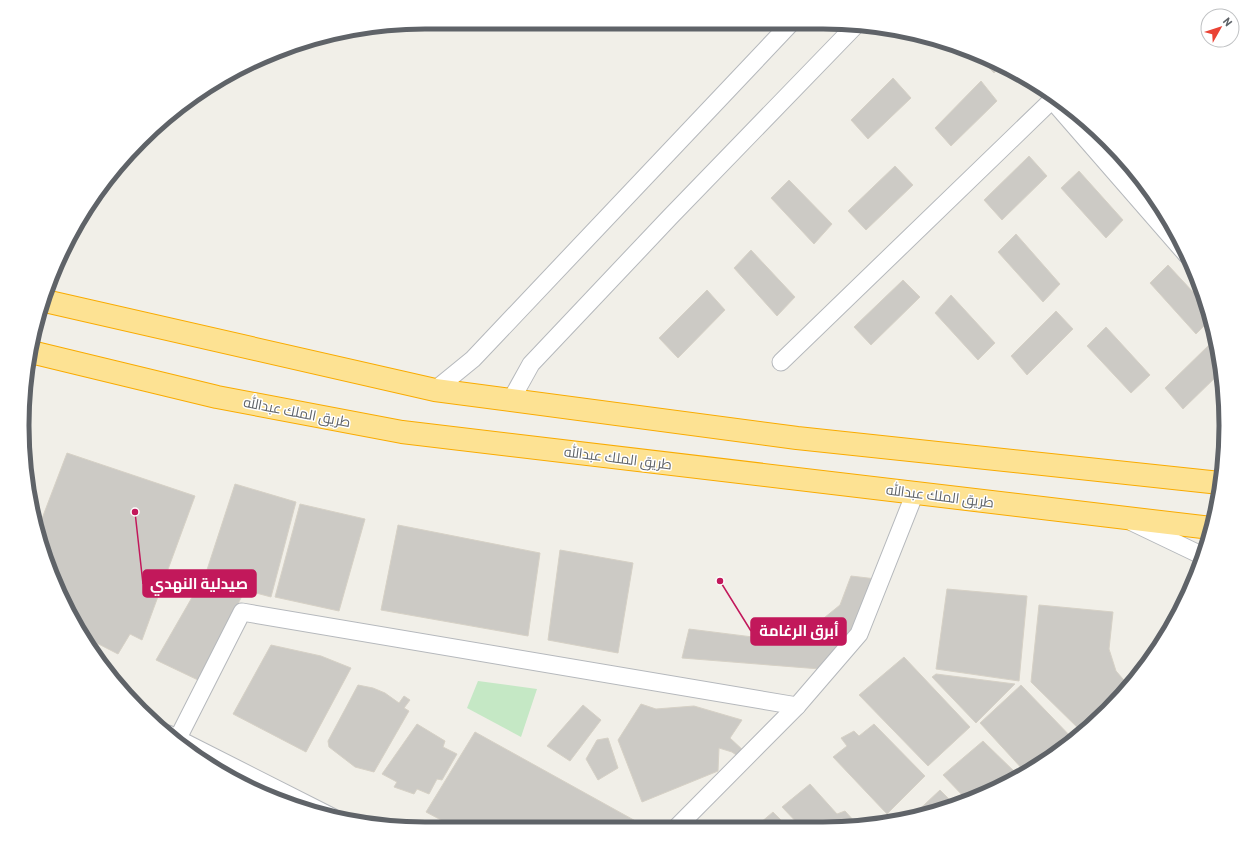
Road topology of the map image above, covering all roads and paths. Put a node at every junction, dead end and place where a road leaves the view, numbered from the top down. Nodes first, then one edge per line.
1 (785, 29) edge
2 (851, 30) edge
3 (1051, 101) edge
4 (1062, 110) edge
5 (1171, 236) edge
6 (49, 302) edge
7 (36, 353) edge
8 (781, 362) dead end
9 (435, 390) junction
10 (511, 400) junction
11 (1215, 482) edge
12 (915, 492) junction
13 (1124, 519) junction
14 (1205, 527) edge
15 (1198, 554) edge
16 (797, 706) junction
17 (175, 733) edge
18 (192, 746) edge
19 (304, 803) edge
20 (682, 822) edge

1 - 9 street
2 - 10 street
3 - 8 street
4 - 5 street
6 - 9 highway
7 - 12 highway, طريق الملك عبدالله
9 - 10 highway
10 - 11 highway
12 - 13 highway, طريق الملك عبدالله
12 - 16 street
13 - 14 highway, طريق الملك عبدالله
13 - 15 street
16 - 17 street
16 - 20 street
18 - 19 street

